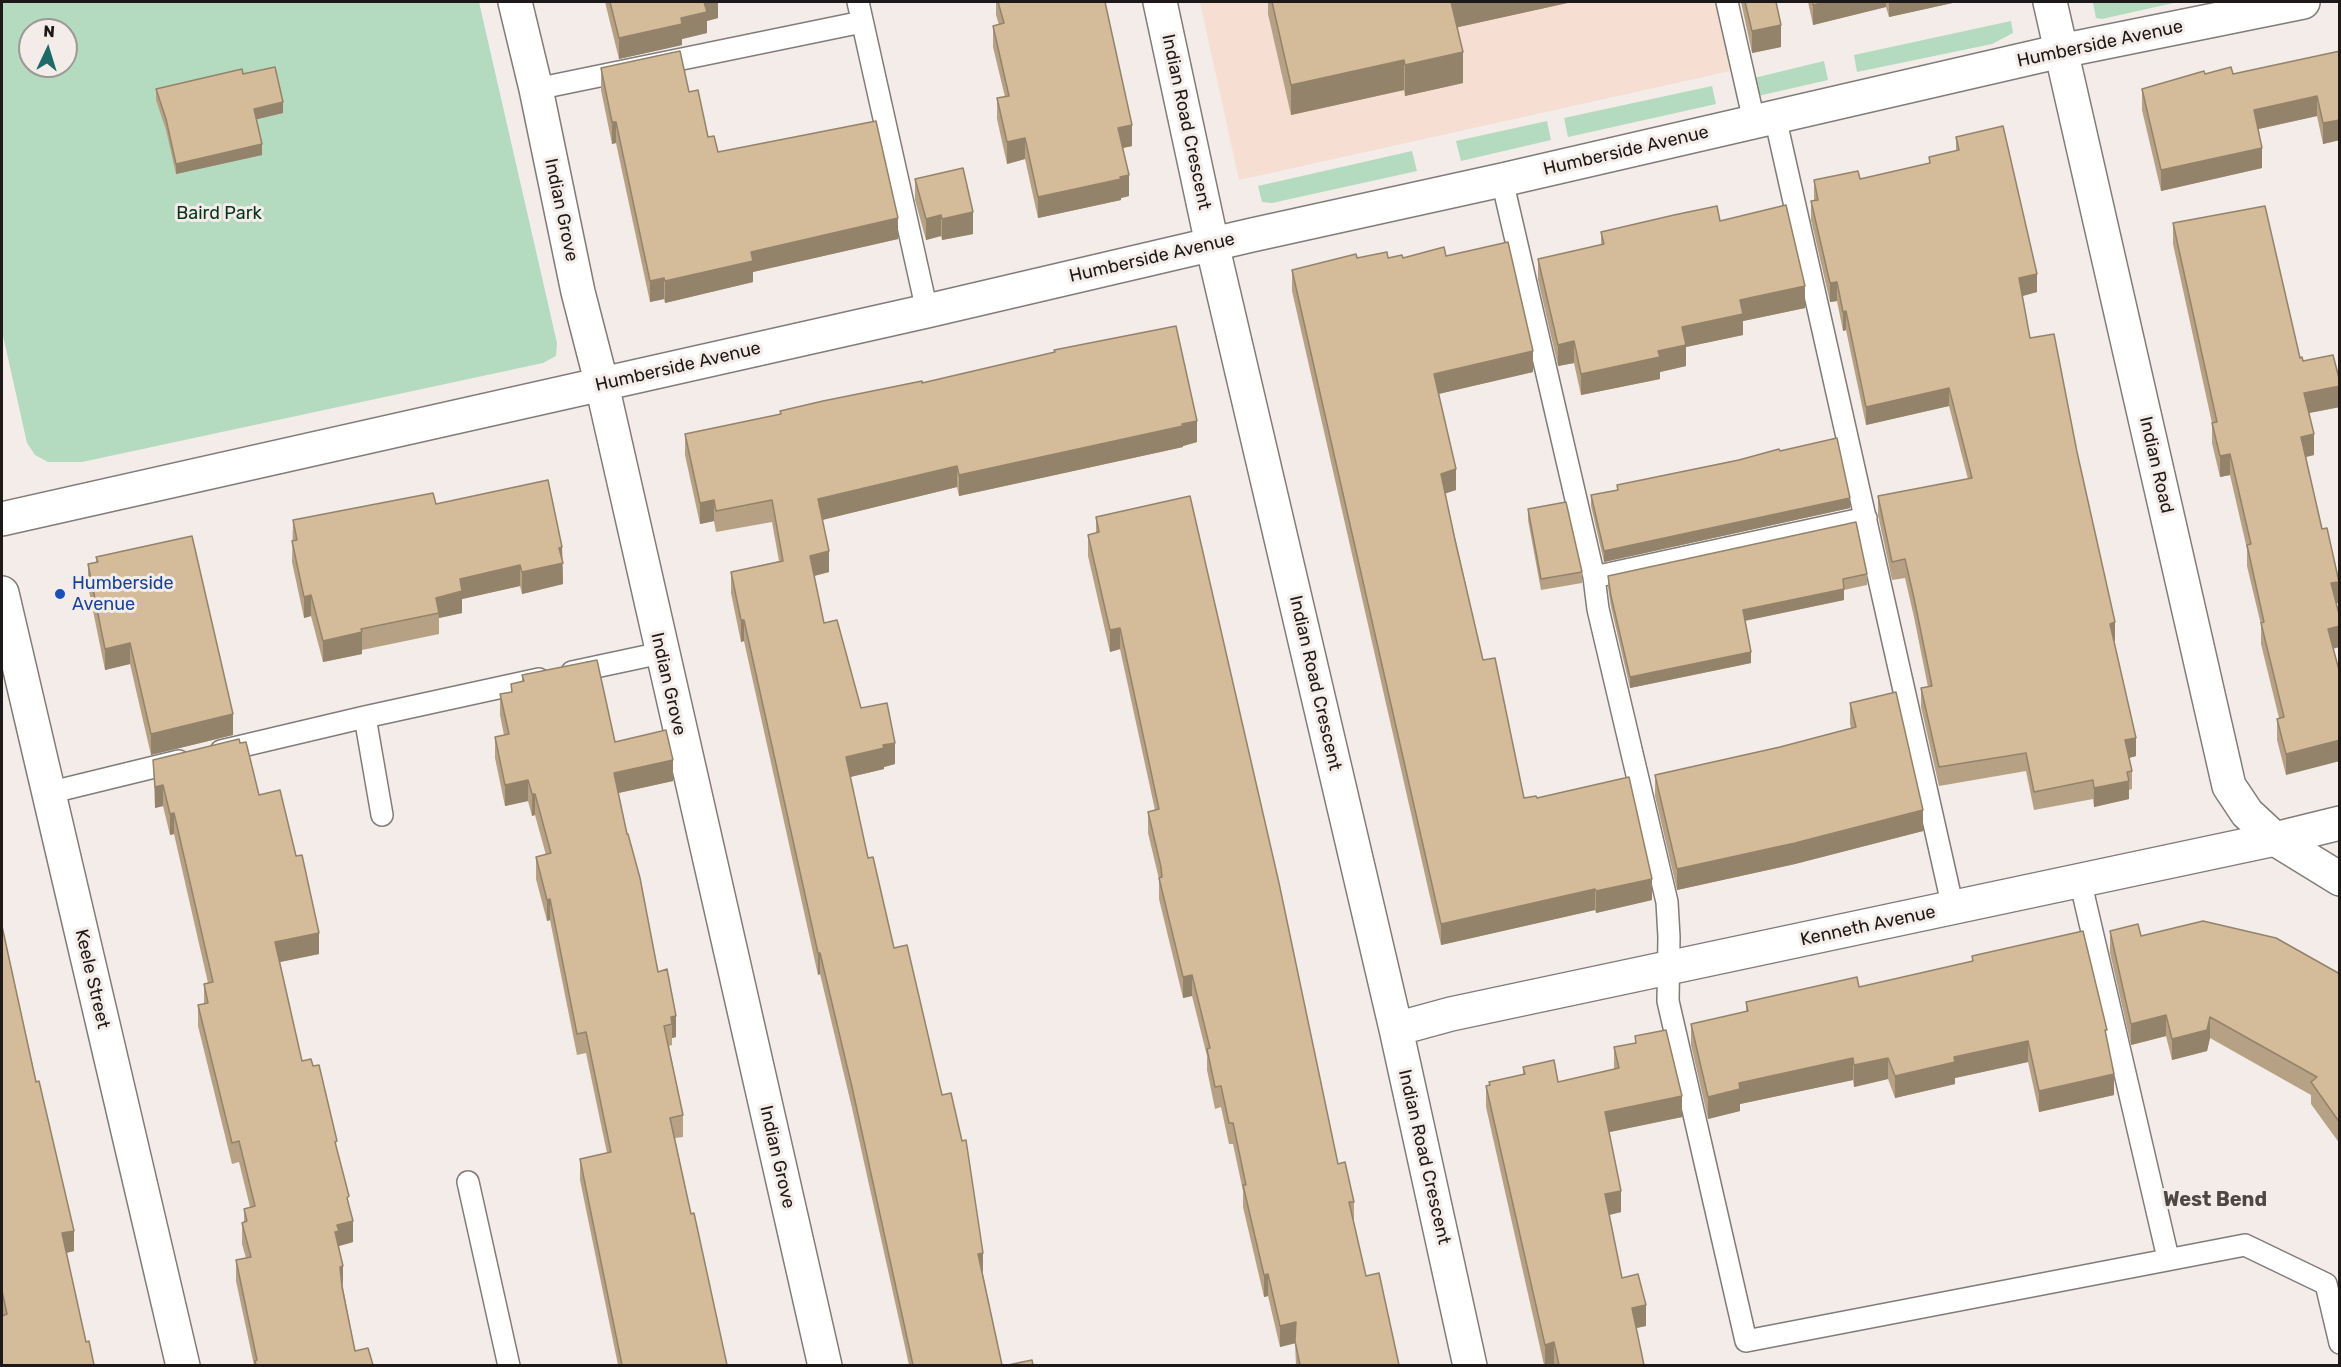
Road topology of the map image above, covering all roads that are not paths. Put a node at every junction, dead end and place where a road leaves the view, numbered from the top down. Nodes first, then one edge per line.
1 (515, 2) edge
2 (858, 2) edge
3 (1160, 2) edge
4 (1727, 2) edge
5 (2050, 2) edge
6 (2303, 2) edge
7 (862, 22) junction
8 (2061, 51) junction
9 (536, 89) junction
10 (1764, 119) junction
11 (1502, 180) junction
12 (1212, 244) junction
13 (927, 311) junction
14 (602, 385) junction
15 (1866, 518) junction
16 (2, 519) edge
17 (1594, 577) junction
18 (2, 593) edge
19 (661, 653) junction
20 (365, 717) junction
21 (48, 793) junction
22 (382, 815) dead end
23 (2340, 823) edge
24 (2275, 839) junction
25 (2340, 879) edge
26 (2080, 880) junction
27 (1953, 908) junction
28 (1668, 969) junction
29 (1396, 1029) junction
30 (468, 1182) dead end
31 (2168, 1258) junction
32 (2340, 1343) edge
33 (183, 1365) edge
34 (509, 1365) edge
35 (825, 1365) edge
36 (1470, 1365) edge

1 - 9 street, Indian Grove
2 - 7 lane
3 - 12 street, Indian Road Crescent
4 - 10 lane
5 - 8 street, Indian Road
6 - 8 street, Humberside Avenue
7 - 9 lane
7 - 13 lane
8 - 10 street, Humberside Avenue
8 - 24 street, Indian Road
9 - 14 street, Indian Grove
10 - 11 street, Humberside Avenue
10 - 15 lane
11 - 12 street, Humberside Avenue
11 - 17 lane
12 - 13 street, Humberside Avenue
12 - 29 street, Indian Road Crescent
13 - 14 street, Humberside Avenue
14 - 16 street, Humberside Avenue
14 - 19 street, Indian Grove
15 - 17 lane
15 - 27 lane
17 - 28 lane
18 - 21 street, Keele Street
19 - 20 lane
19 - 35 street, Indian Grove
20 - 21 lane
20 - 22 lane
21 - 33 street, Keele Street
23 - 24 street, Kenneth Avenue
24 - 25 street, Indian Road
24 - 26 street, Kenneth Avenue
26 - 27 street, Kenneth Avenue
26 - 31 lane
27 - 28 street, Kenneth Avenue
28 - 29 street, Kenneth Avenue
28 - 31 lane
29 - 36 street, Indian Road Crescent
30 - 34 lane
31 - 32 lane

